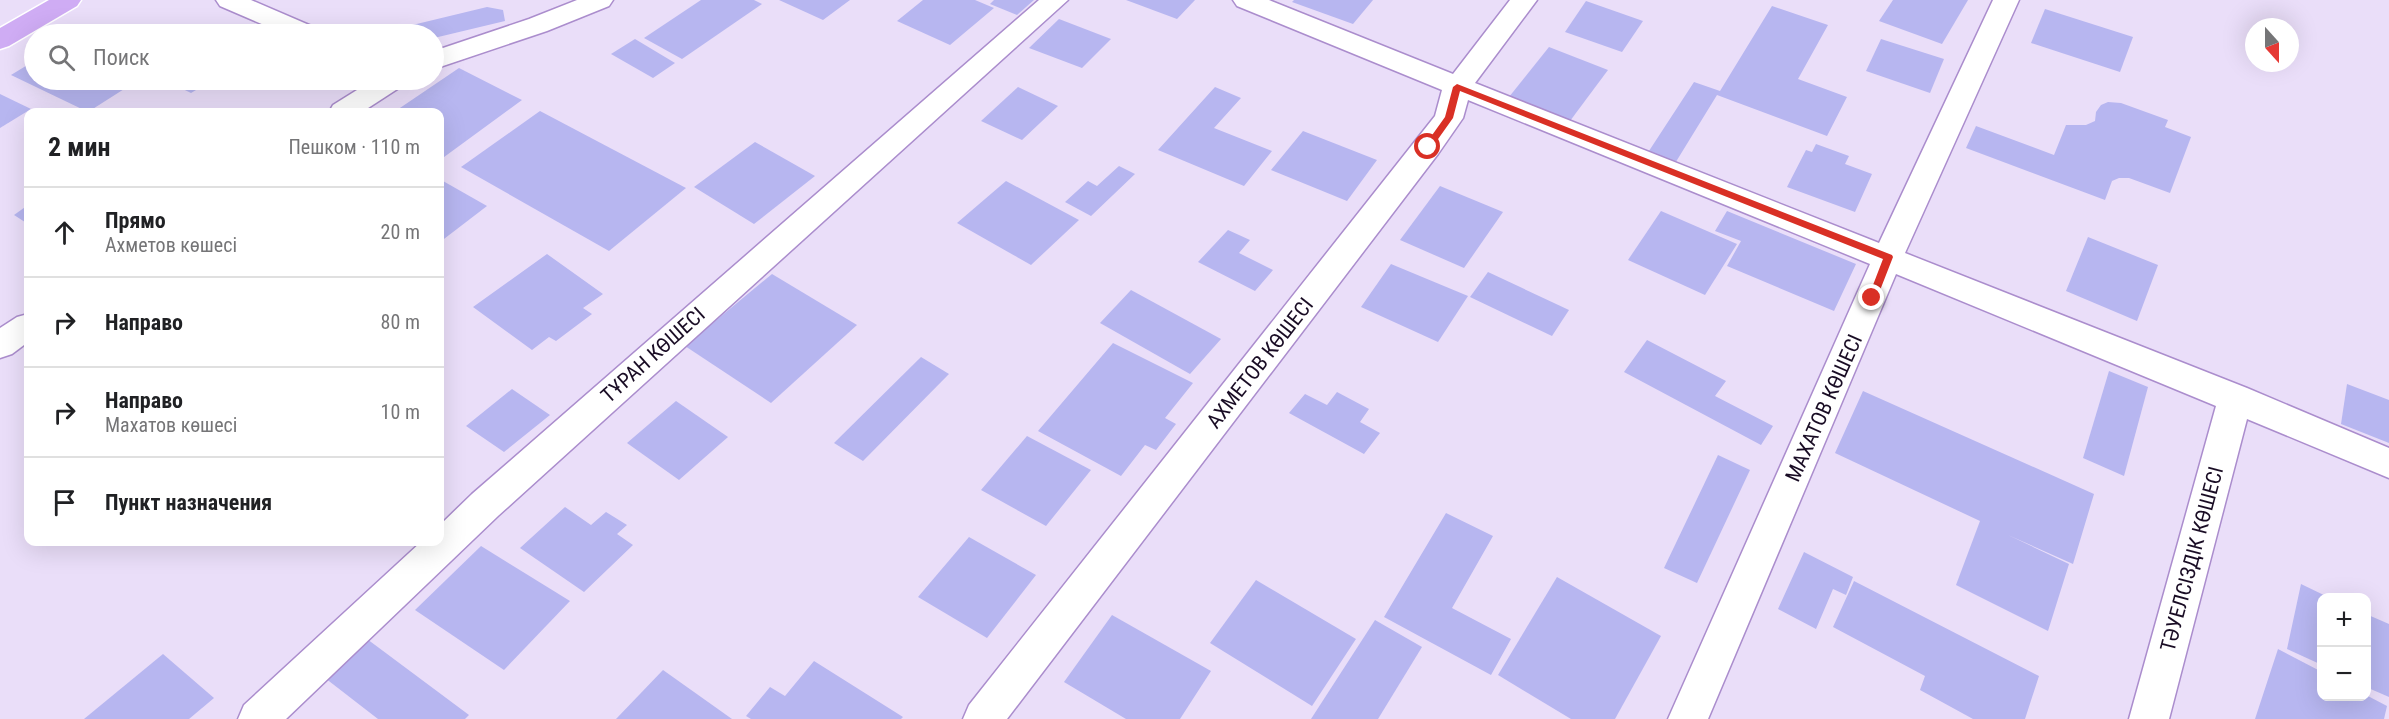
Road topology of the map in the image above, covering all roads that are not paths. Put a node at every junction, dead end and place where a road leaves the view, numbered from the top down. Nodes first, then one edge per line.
1 (68, 0) edge
2 (229, 0) edge
3 (600, 0) edge
4 (1054, 0) edge
5 (1246, 0) edge
6 (1524, 0) edge
7 (2006, 0) edge
8 (27, 24) edge
9 (284, 24) edge
10 (24, 26) edge
11 (0, 40) edge
12 (444, 57) edge
13 (1457, 87) junction
14 (377, 90) edge
15 (349, 108) edge
16 (1888, 257) junction
17 (24, 329) edge
18 (0, 345) edge
19 (2235, 398) junction
20 (2389, 463) edge
21 (444, 544) edge
22 (442, 546) edge
23 (258, 719) edge
24 (983, 719) edge
25 (1688, 719) edge
26 (2149, 719) edge

1 - 8 highway
2 - 9 street
3 - 12 street
4 - 21 street, ТҰРАН КӨШЕСІ
5 - 13 street
6 - 13 street, АХМЕТОВ КӨШЕСІ
7 - 16 street, МАХАТОВ КӨШЕСІ
10 - 11 highway
13 - 16 street
13 - 24 street, АХМЕТОВ КӨШЕСІ
14 - 15 street
16 - 19 street
16 - 25 street, МАХАТОВ КӨШЕСІ
17 - 18 street
19 - 20 street
19 - 26 street, ТӘУЕЛСІЗДІК КӨШЕСІ
22 - 23 street, ТҰРАН КӨШЕСІ

